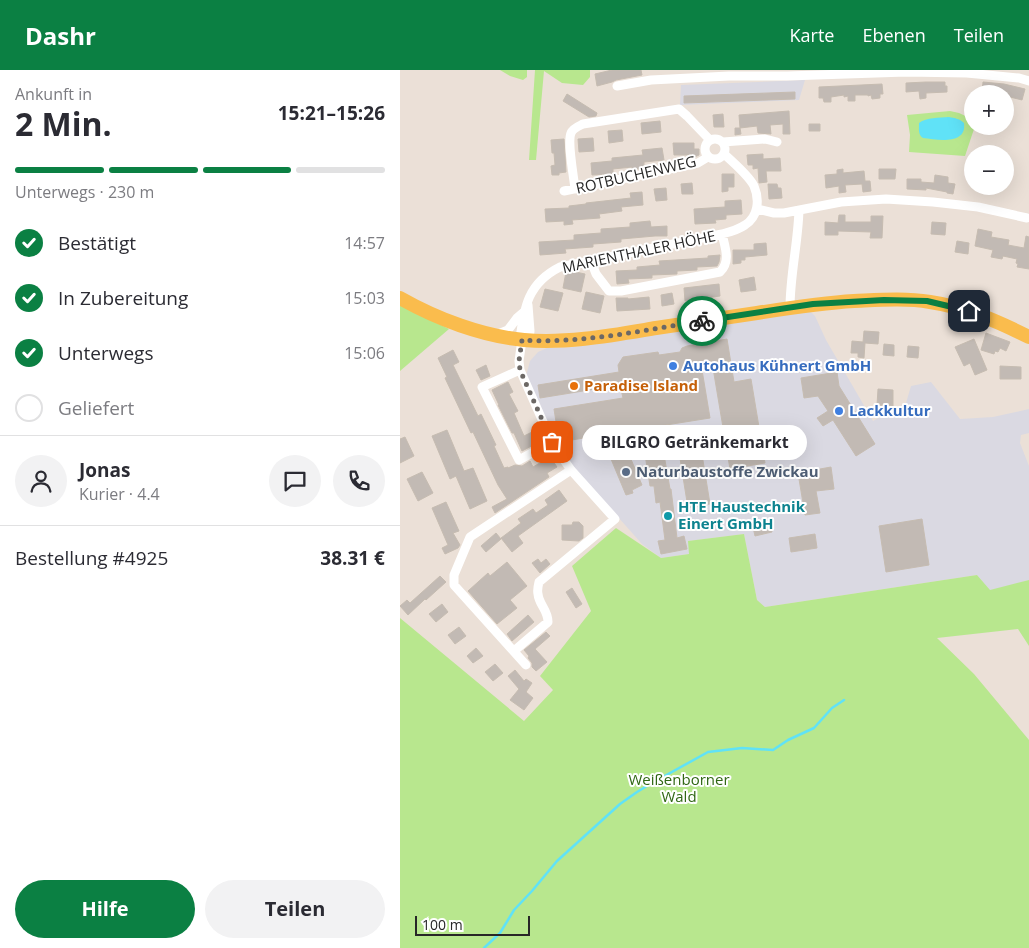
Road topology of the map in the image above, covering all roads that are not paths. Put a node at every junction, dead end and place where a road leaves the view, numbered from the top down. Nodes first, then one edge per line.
1 (906, 71) edge
2 (1029, 81) edge
3 (617, 86) dead end
4 (710, 140) junction
5 (722, 142) junction
6 (776, 142) dead end
7 (724, 154) junction
8 (708, 157) junction
9 (576, 189) junction
10 (564, 191) dead end
11 (757, 209) junction
12 (799, 210) junction
13 (1028, 219) edge
14 (722, 234) junction
15 (591, 261) junction
16 (400, 298) edge
17 (528, 303) junction
18 (790, 308) junction
19 (524, 312) junction
20 (496, 335) junction
21 (1029, 337) edge
22 (524, 340) junction
23 (520, 370) junction
24 (552, 442) junction
25 (571, 470) junction
26 (514, 651) junction
27 (526, 665) dead end

1 - 2 street
1 - 3 street
4 - 5 street
4 - 8 street
4 - 9 street
5 - 6 street
5 - 7 street
7 - 8 street
7 - 11 street
8 - 9 street, ROTBUCHENWEG
9 - 10 street, ROTBUCHENWEG
11 - 12 street
11 - 14 street, MARIENTHALER HÖHE
12 - 13 street
12 - 18 street
14 - 15 street, MARIENTHALER HÖHE
14 - 15 street
15 - 17 street, MARIENTHALER HÖHE
16 - 20 main road
17 - 19 street, MARIENTHALER HÖHE
17 - 22 street
18 - 21 main road
18 - 22 main road
19 - 20 street, MARIENTHALER HÖHE
19 - 22 street, MARIENTHALER HÖHE
20 - 22 main road
22 - 23 street
23 - 24 street
23 - 24 street
24 - 25 street
25 - 26 street
25 - 26 street
26 - 27 street

